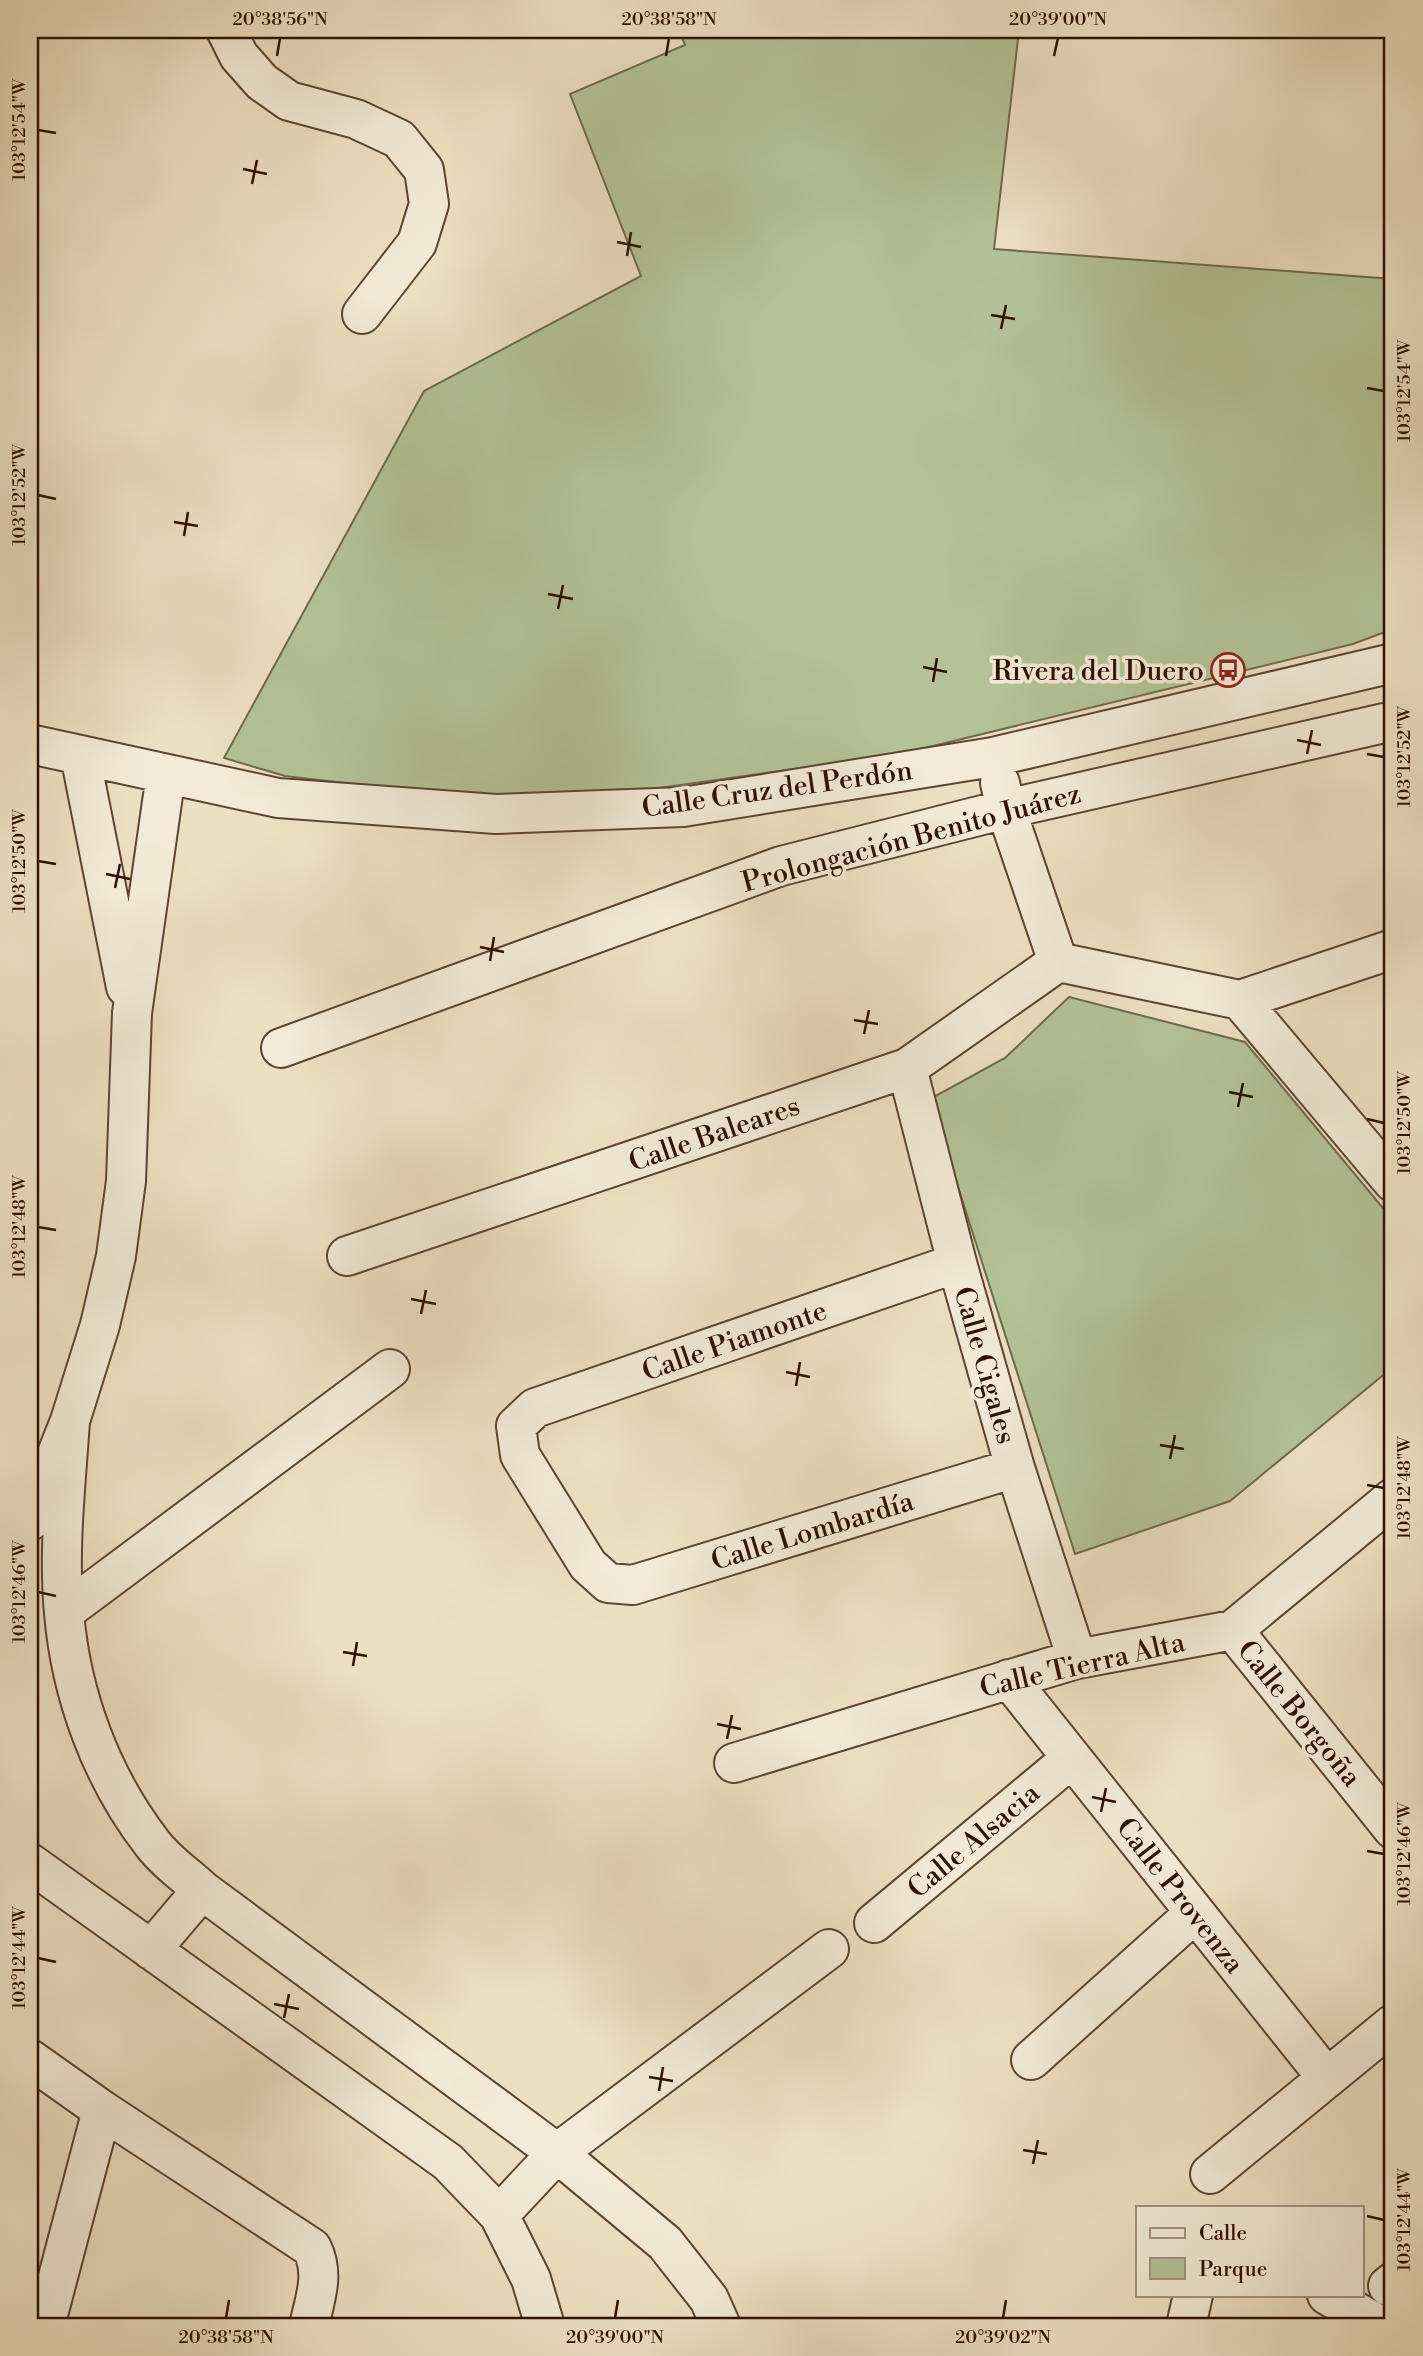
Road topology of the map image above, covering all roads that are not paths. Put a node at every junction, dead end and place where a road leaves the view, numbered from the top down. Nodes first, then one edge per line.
1 (226, 30) edge
2 (362, 314) dead end
3 (1393, 663) edge
4 (1393, 721) edge
5 (30, 744) edge
6 (80, 755) junction
7 (993, 757) junction
8 (166, 774) junction
9 (1006, 809) junction
10 (1393, 949) edge
11 (1058, 962) junction
12 (1240, 1000) junction
13 (132, 1013) junction
14 (281, 1048) dead end
15 (907, 1068) junction
16 (1393, 1182) edge
17 (347, 1256) dead end
18 (957, 1263) junction
19 (390, 1369) dead end
20 (70, 1421) junction
21 (1015, 1468) junction
22 (1393, 1499) edge
23 (30, 1521) edge
24 (608, 1583) joint
25 (64, 1612) junction
26 (1233, 1630) junction
27 (1077, 1659) junction
28 (1009, 1679) junction
29 (1072, 1758) junction
30 (734, 1763) dead end
31 (1393, 1829) edge
32 (30, 1863) edge
33 (202, 1890) junction
34 (1195, 1913) junction
35 (874, 1923) dead end
36 (829, 1949) dead end
37 (151, 1950) junction
38 (1393, 2024) edge
39 (30, 2059) edge
40 (1031, 2060) dead end
41 (1327, 2078) junction
42 (102, 2110) junction
43 (557, 2153) junction
44 (1210, 2174) dead end
45 (499, 2215) junction
46 (1193, 2296) edge
47 (1329, 2296) edge
48 (45, 2326) edge
49 (309, 2326) edge
50 (545, 2326) edge
51 (721, 2326) edge
52 (1186, 2326) edge
53 (1381, 2326) edge

1 - 2 street
3 - 7 street, Calle Cruz del Perdón
4 - 9 street, Prolongación Benito Juárez
5 - 6 street, Calle Cruz del Perdón
6 - 8 street, Calle Cruz del Perdón
6 - 13 street
7 - 8 street, Calle Cruz del Perdón
7 - 9 street
8 - 13 street
9 - 11 street
9 - 14 street, Prolongación Benito Juárez
10 - 12 street
11 - 12 street
11 - 15 street, Calle Baleares
12 - 16 street
13 - 20 street
15 - 17 street, Calle Baleares
15 - 18 street, Calle Cigales
18 - 21 street, Calle Cigales
18 - 24 street, Calle Piamonte
19 - 25 street
20 - 23 street
20 - 25 street
21 - 24 street, Calle Lombardía
21 - 27 street, Calle Cigales
22 - 26 street, Calle Tierra Alta
25 - 33 street
26 - 27 street, Calle Tierra Alta
26 - 31 street, Calle Borgoña
27 - 28 street, Calle Tierra Alta
28 - 29 street, Calle Provenza
28 - 30 street, Calle Tierra Alta
29 - 34 street, Calle Provenza
29 - 35 street, Calle Alsacia
32 - 37 street
33 - 37 street
33 - 43 street
34 - 40 street
34 - 41 street, Calle Provenza
36 - 43 street
37 - 45 street
38 - 41 street
39 - 42 street
41 - 44 street
42 - 48 street
42 - 49 street
43 - 45 street
43 - 51 street
45 - 50 street
46 - 52 street
47 - 53 street

